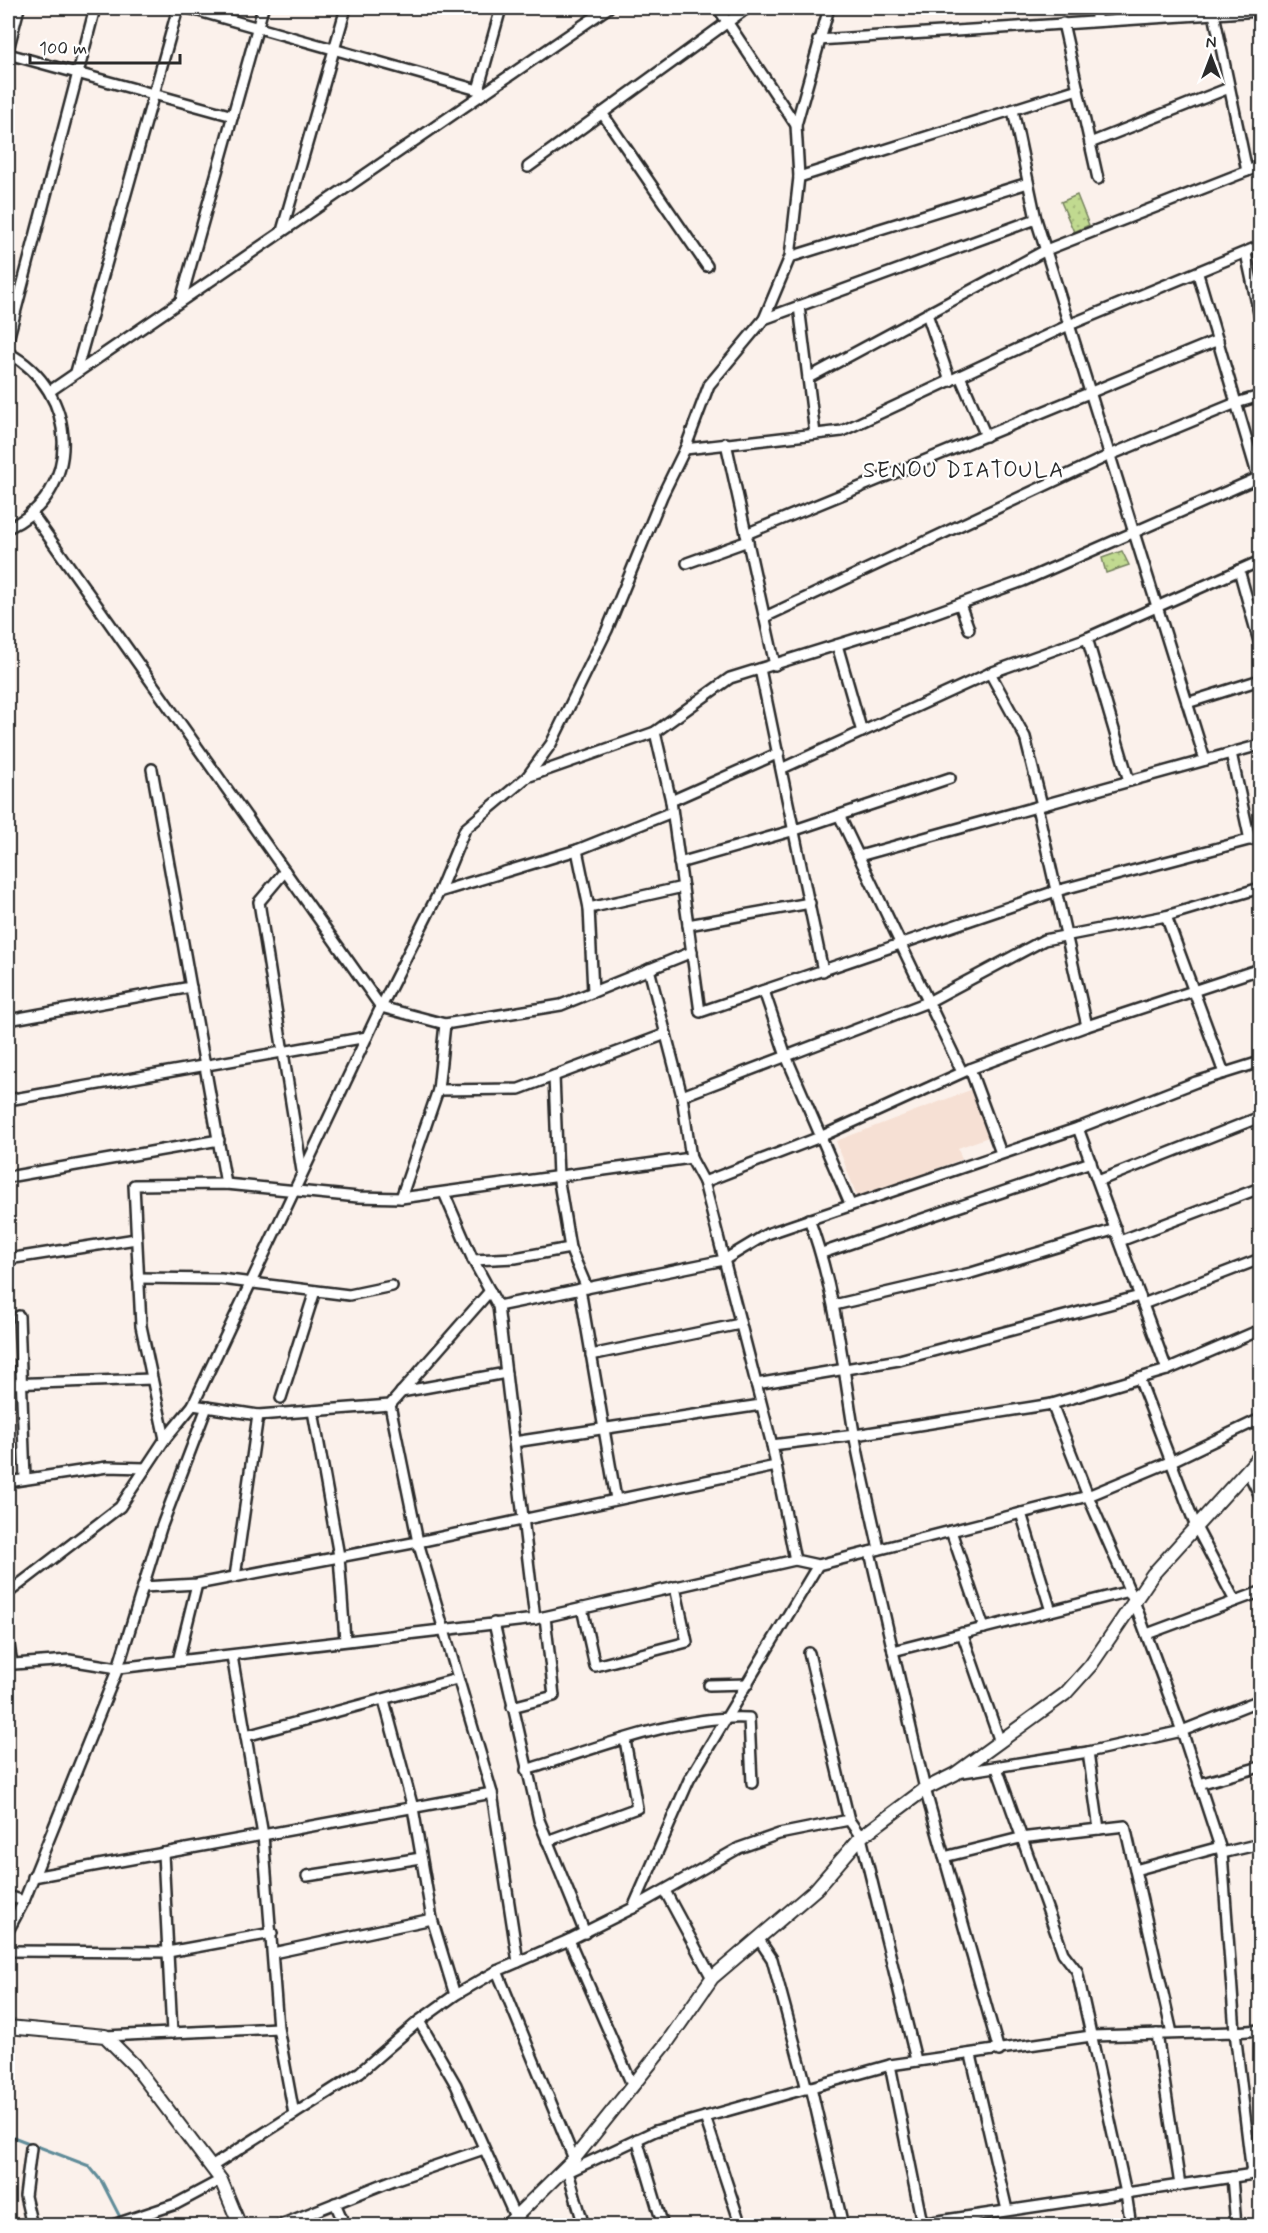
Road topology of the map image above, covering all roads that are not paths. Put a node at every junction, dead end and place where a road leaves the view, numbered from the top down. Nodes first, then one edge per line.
1 (19, 8) edge
2 (95, 8) edge
3 (178, 8) edge
4 (188, 8) edge
5 (263, 8) edge
6 (346, 8) edge
7 (501, 8) edge
8 (608, 8) edge
9 (718, 8) edge
10 (747, 8) edge
11 (829, 8) edge
12 (1096, 8) edge
13 (1213, 10) edge
14 (1260, 11) edge
15 (1096, 21) junction
16 (727, 22) junction
17 (1063, 23) junction
18 (257, 27) junction
19 (818, 40) junction
20 (334, 49) junction
21 (8, 52) edge
22 (77, 74) junction
23 (1229, 88) junction
24 (1078, 89) junction
25 (481, 91) junction
26 (153, 95) junction
27 (1012, 110) junction
28 (602, 113) junction
29 (232, 116) junction
30 (796, 125) junction
31 (1090, 143) junction
32 (1260, 166) edge
33 (528, 167) dead end
34 (1247, 171) junction
35 (799, 177) junction
36 (1098, 179) dead end
37 (1028, 183) junction
38 (1036, 219) junction
39 (282, 231) junction
40 (1260, 246) edge
41 (1046, 250) junction
42 (1246, 253) junction
43 (790, 257) junction
44 (707, 266) dead end
45 (1198, 274) junction
46 (181, 300) junction
47 (799, 306) junction
48 (927, 314) junction
49 (1260, 318) edge
50 (764, 319) junction
51 (1069, 325) junction
52 (8, 340) edge
53 (1218, 340) junction
54 (8, 353) edge
55 (76, 372) junction
56 (960, 376) junction
57 (808, 378) junction
58 (950, 381) junction
59 (50, 391) junction
60 (1090, 393) junction
61 (1260, 396) edge
62 (1236, 403) junction
63 (815, 434) junction
64 (986, 436) junction
65 (726, 443) junction
66 (685, 449) junction
67 (1110, 455) junction
68 (1260, 479) edge
69 (31, 512) junction
70 (8, 528) edge
71 (1134, 533) junction
72 (747, 538) junction
73 (1260, 561) edge
74 (687, 563) dead end
75 (1239, 570) junction
76 (960, 604) junction
77 (1157, 607) junction
78 (765, 616) junction
79 (969, 629) dead end
80 (1087, 638) junction
81 (837, 645) junction
82 (1260, 645) edge
83 (775, 665) junction
84 (760, 669) junction
85 (990, 673) junction
86 (1260, 680) edge
87 (1187, 703) junction
88 (655, 732) junction
89 (861, 732) junction
90 (1260, 745) edge
91 (779, 753) junction
92 (1231, 753) junction
93 (1205, 760) junction
94 (783, 768) junction
95 (152, 769) dead end
96 (527, 777) junction
97 (950, 778) dead end
98 (1129, 781) junction
99 (671, 801) junction
100 (1039, 806) junction
101 (672, 812) junction
102 (839, 815) junction
103 (795, 830) junction
104 (1260, 837) edge
105 (1250, 840) junction
106 (577, 850) junction
107 (859, 856) junction
108 (680, 863) junction
109 (285, 871) junction
110 (683, 887) junction
111 (1260, 888) edge
112 (1056, 891) junction
113 (439, 892) junction
114 (810, 903) junction
115 (589, 908) junction
116 (1166, 916) junction
117 (688, 925) junction
118 (1066, 934) junction
119 (901, 945) junction
120 (692, 952) junction
121 (649, 969) junction
122 (1260, 969) edge
123 (823, 971) junction
124 (191, 987) junction
125 (764, 991) junction
126 (1194, 991) junction
127 (593, 992) junction
128 (928, 1002) junction
129 (381, 1007) junction
130 (8, 1020) edge
131 (445, 1024) junction
132 (1087, 1026) junction
133 (666, 1034) junction
134 (367, 1037) junction
135 (283, 1052) junction
136 (786, 1056) junction
137 (1260, 1062) edge
138 (205, 1065) junction
139 (966, 1070) junction
140 (1224, 1073) junction
141 (554, 1076) junction
142 (438, 1090) junction
143 (682, 1096) junction
144 (8, 1100) edge
145 (1260, 1117) edge
146 (1078, 1128) junction
147 (820, 1137) junction
148 (219, 1140) junction
149 (1001, 1153) junction
150 (691, 1158) junction
151 (1091, 1162) junction
152 (303, 1173) junction
153 (558, 1176) junction
154 (8, 1177) edge
155 (1098, 1181) junction
156 (704, 1182) junction
157 (226, 1184) junction
158 (1260, 1188) edge
159 (295, 1190) junction
160 (444, 1193) junction
161 (401, 1198) junction
162 (850, 1204) junction
163 (809, 1219) junction
164 (1116, 1229) junction
165 (136, 1239) junction
166 (1120, 1241) junction
167 (570, 1248) junction
168 (822, 1253) junction
169 (8, 1259) edge
170 (1260, 1259) edge
171 (473, 1260) junction
172 (724, 1260) junction
173 (138, 1278) junction
174 (251, 1282) junction
175 (392, 1286) dead end
176 (583, 1288) junction
177 (315, 1291) junction
178 (490, 1291) junction
179 (1142, 1300) junction
180 (834, 1305) junction
181 (498, 1306) junction
182 (19, 1316) dead end
183 (740, 1324) junction
184 (1260, 1330) edge
185 (591, 1355) junction
186 (844, 1370) junction
187 (1167, 1370) junction
188 (506, 1373) junction
189 (1139, 1378) junction
190 (152, 1379) junction
191 (21, 1383) junction
192 (8, 1384) edge
193 (756, 1384) junction
194 (401, 1392) junction
195 (281, 1398) dead end
196 (1052, 1404) junction
197 (193, 1405) junction
198 (390, 1405) junction
199 (761, 1405) junction
200 (207, 1407) junction
201 (314, 1411) junction
202 (258, 1415) junction
203 (1260, 1419) edge
204 (604, 1431) junction
205 (855, 1435) junction
206 (165, 1439) junction
207 (514, 1442) junction
208 (772, 1445) junction
209 (1260, 1456) edge
210 (1172, 1461) junction
211 (776, 1466) junction
212 (145, 1468) junction
213 (1247, 1470) junction
214 (25, 1479) junction
215 (8, 1482) edge
216 (1088, 1496) junction
217 (1260, 1496) edge
218 (616, 1499) junction
219 (1021, 1513) junction
220 (523, 1518) junction
221 (1197, 1527) junction
222 (951, 1531) junction
223 (418, 1542) junction
224 (874, 1550) junction
225 (339, 1556) junction
226 (795, 1560) junction
227 (818, 1565) junction
228 (236, 1577) junction
229 (197, 1584) junction
230 (143, 1587) junction
231 (675, 1587) junction
232 (1260, 1592) edge
233 (8, 1593) edge
234 (1132, 1596) junction
235 (1235, 1601) junction
236 (582, 1608) junction
237 (1051, 1611) junction
238 (540, 1618) junction
239 (494, 1623) junction
240 (984, 1628) junction
241 (442, 1629) junction
242 (962, 1633) junction
243 (1147, 1634) junction
244 (8, 1640) edge
245 (345, 1640) junction
246 (893, 1651) junction
247 (809, 1653) dead end
248 (232, 1656) junction
249 (178, 1661) junction
250 (118, 1668) junction
251 (457, 1679) junction
252 (748, 1684) junction
253 (709, 1685) dead end
254 (384, 1700) junction
255 (1260, 1700) edge
256 (512, 1707) junction
257 (729, 1716) junction
258 (1182, 1731) junction
259 (246, 1737) junction
260 (625, 1740) junction
261 (1000, 1742) junction
262 (1088, 1752) junction
263 (1260, 1767) edge
264 (997, 1768) junction
265 (526, 1770) junction
266 (955, 1774) junction
267 (752, 1783) dead end
268 (1199, 1784) junction
269 (925, 1789) junction
270 (492, 1794) junction
271 (412, 1808) junction
272 (849, 1820) junction
273 (1099, 1829) junction
274 (263, 1835) junction
275 (861, 1836) junction
276 (1020, 1838) junction
277 (547, 1841) junction
278 (1260, 1844) edge
279 (1221, 1850) junction
280 (163, 1853) junction
281 (944, 1857) junction
282 (421, 1858) junction
283 (1135, 1870) junction
284 (307, 1876) dead end
285 (33, 1877) junction
286 (665, 1890) junction
287 (8, 1896) edge
288 (24, 1901) junction
289 (633, 1908) junction
290 (432, 1919) junction
291 (8, 1931) edge
292 (272, 1933) junction
293 (585, 1933) junction
294 (758, 1938) junction
295 (569, 1940) junction
296 (8, 1951) edge
297 (168, 1952) junction
298 (273, 1953) junction
299 (518, 1962) junction
300 (497, 1971) junction
301 (712, 1978) junction
302 (455, 1995) junction
303 (419, 2021) junction
304 (8, 2027) edge
305 (278, 2028) junction
306 (1260, 2030) edge
307 (1235, 2032) junction
308 (172, 2033) junction
309 (1172, 2033) junction
310 (1157, 2034) junction
311 (105, 2036) junction
312 (1091, 2036) junction
313 (999, 2050) junction
314 (971, 2055) junction
315 (916, 2060) junction
316 (890, 2065) junction
317 (633, 2087) junction
318 (809, 2088) junction
319 (294, 2114) junction
320 (705, 2117) junction
321 (637, 2139) junction
322 (31, 2148) dead end
323 (484, 2149) junction
324 (574, 2159) junction
325 (211, 2167) junction
326 (566, 2171) junction
327 (1256, 2173) edge
328 (1232, 2177) junction
329 (221, 2181) junction
330 (1180, 2185) junction
331 (1126, 2193) junction
332 (335, 2203) junction
333 (1007, 2210) junction
334 (977, 2215) junction
335 (511, 2221) edge
336 (922, 2223) junction
337 (32, 2226) edge
338 (110, 2226) edge
339 (240, 2226) edge
340 (278, 2226) edge
341 (345, 2226) edge
342 (584, 2226) edge
343 (663, 2226) edge
344 (741, 2226) edge
345 (843, 2226) edge
346 (905, 2226) edge
347 (978, 2226) edge
348 (1131, 2226) edge
349 (1236, 2226) edge

1 - 21 street
2 - 22 street
3 - 26 street
4 - 18 street
5 - 18 street
6 - 20 street
7 - 25 street
8 - 25 street
9 - 16 street
10 - 16 street
11 - 19 street
12 - 15 street
13 - 14 street
13 - 15 street
13 - 23 street
15 - 17 street
16 - 28 street
16 - 30 street
17 - 19 street
17 - 24 street
18 - 20 street
18 - 29 street
19 - 30 street
20 - 25 street
20 - 39 street
21 - 22 street
22 - 26 street
22 - 52 street
23 - 31 street
23 - 34 street
24 - 27 street
24 - 31 street
25 - 39 street
26 - 29 street
26 - 55 street
27 - 35 street
27 - 37 street
28 - 33 street
28 - 44 street
29 - 46 street
30 - 35 street
31 - 36 street
32 - 34 street
34 - 41 street
35 - 43 street
37 - 38 street
37 - 43 street
38 - 41 street
38 - 47 street
39 - 46 street
40 - 42 street
41 - 48 street
41 - 51 street
42 - 45 street
42 - 49 street
43 - 50 street
45 - 51 street
45 - 53 street
46 - 55 street
47 - 50 street
47 - 57 street
48 - 57 street
48 - 58 street
50 - 66 street
51 - 56 street
51 - 60 street
53 - 60 street
53 - 62 street
54 - 59 street
55 - 59 street
56 - 58 street
56 - 64 street
57 - 63 street
58 - 63 street
59 - 69 street
60 - 64 street
60 - 67 street
61 - 62 street
62 - 67 street
62 - 68 street
63 - 65 street
64 - 72 street
65 - 66 street
65 - 72 street
66 - 96 street
67 - 71 street
67 - 78 street
68 - 71 street
69 - 70 street
69 - 109 street
71 - 76 street
71 - 77 street
72 - 74 street
72 - 78 street
73 - 75 street
75 - 77 street
75 - 82 street
76 - 79 street
76 - 81 street
77 - 80 street
77 - 87 street
78 - 83 street
80 - 85 street
80 - 98 street
81 - 83 street
81 - 89 street
83 - 84 street
84 - 88 street
84 - 91 street
85 - 89 street
85 - 100 street
86 - 87 street
87 - 93 street
88 - 96 street
88 - 99 street
89 - 94 street
90 - 92 street
91 - 94 street
91 - 99 street
92 - 93 street
92 - 105 street
93 - 98 street
94 - 103 street
95 - 124 street
96 - 113 street
97 - 102 street
98 - 100 street
99 - 101 street
100 - 107 street
100 - 112 street
101 - 106 street
101 - 108 street
102 - 103 street
102 - 107 street
103 - 108 street
103 - 114 street
104 - 105 street
105 - 112 street
106 - 113 street
106 - 115 street
107 - 119 street
108 - 110 street
109 - 129 street
109 - 135 street
110 - 115 street
110 - 117 street
111 - 116 street
112 - 118 street
112 - 119 street
113 - 129 street
114 - 117 street
114 - 123 street
115 - 127 street
116 - 118 street
116 - 126 street
117 - 120 street
118 - 128 street
118 - 132 street
119 - 123 street
119 - 128 street
120 - 121 street
120 - 125 street
121 - 127 street
121 - 133 street
122 - 126 street
123 - 125 street
124 - 130 street
124 - 138 street
125 - 136 street
126 - 132 street
126 - 140 street
127 - 131 street
128 - 136 street
128 - 139 street
129 - 131 street
129 - 134 street
131 - 142 street
132 - 139 street
133 - 141 street
133 - 143 street
134 - 135 street
134 - 152 street
135 - 138 street
135 - 152 street
136 - 143 street
136 - 147 street
137 - 140 street
138 - 144 street
138 - 148 street
139 - 147 street
139 - 149 street
140 - 146 street
141 - 142 street
141 - 153 street
142 - 161 street
143 - 150 street
145 - 155 street
146 - 149 street
146 - 151 street
147 - 156 street
147 - 162 street
148 - 154 street
148 - 157 street
149 - 162 street
150 - 153 street
150 - 156 street
151 - 155 street
151 - 168 street
152 - 159 street
153 - 160 street
153 - 167 street
155 - 164 street
156 - 172 street
157 - 159 street
157 - 165 street
158 - 166 street
159 - 161 street
159 - 174 street
160 - 161 street
160 - 171 street
162 - 163 street
163 - 168 street
163 - 172 street
164 - 166 street
164 - 180 street
165 - 169 street
165 - 173 street
166 - 179 street
167 - 171 street
167 - 176 street
168 - 180 street
170 - 179 street
171 - 178 street
172 - 176 street
172 - 183 street
173 - 174 street
173 - 190 street
174 - 177 street
174 - 197 street
175 - 177 street
176 - 181 street
176 - 185 street
177 - 195 street
178 - 181 street
178 - 194 street
179 - 186 street
179 - 187 street
180 - 186 street
181 - 188 street
182 - 191 street
183 - 185 street
183 - 193 street
184 - 187 street
185 - 204 street
186 - 193 street
186 - 205 street
187 - 189 street
188 - 194 street
188 - 207 street
189 - 196 street
189 - 210 street
190 - 191 street
190 - 206 street
191 - 192 street
191 - 214 street
193 - 199 street
194 - 198 street
196 - 205 street
196 - 216 street
197 - 200 street
197 - 206 street
198 - 201 street
198 - 223 street
199 - 204 street
199 - 208 street
200 - 202 street
200 - 230 street
201 - 202 street
201 - 225 street
202 - 228 street
203 - 210 street
204 - 207 street
204 - 218 street
205 - 208 street
205 - 224 street
206 - 212 street
207 - 220 street
208 - 211 street
209 - 213 street
210 - 216 street
210 - 221 street
211 - 218 street
211 - 226 street
212 - 214 street
212 - 233 street
213 - 217 street
213 - 221 street
214 - 215 street
216 - 219 street
216 - 234 street
218 - 220 street
219 - 222 street
219 - 237 street
220 - 223 street
220 - 238 street
221 - 234 street
221 - 235 street
222 - 224 street
222 - 240 street
223 - 225 street
223 - 241 street
224 - 227 street
224 - 246 street
225 - 228 street
225 - 245 street
226 - 227 street
226 - 231 street
227 - 252 street
228 - 229 street
229 - 230 street
229 - 249 street
230 - 250 street
231 - 236 street
231 - 236 street
232 - 235 street
234 - 237 street
234 - 243 street
234 - 261 street
235 - 243 street
236 - 238 street
237 - 240 street
238 - 239 street
238 - 256 street
239 - 241 street
239 - 256 street
240 - 242 street
241 - 245 street
241 - 251 street
242 - 246 street
242 - 261 street
243 - 258 street
244 - 250 street
245 - 248 street
246 - 269 street
247 - 272 street
248 - 249 street
248 - 259 street
249 - 250 street
250 - 285 street
251 - 254 street
251 - 270 street
252 - 253 street
252 - 257 street
254 - 259 street
254 - 271 street
255 - 258 street
256 - 265 street
257 - 260 street
257 - 267 street
257 - 289 street
258 - 262 street
258 - 268 street
259 - 274 street
260 - 265 street
260 - 277 street
261 - 266 street
262 - 264 street
262 - 273 street
263 - 268 street
264 - 266 street
264 - 276 street
265 - 277 street
266 - 269 street
268 - 279 street
269 - 275 street
269 - 281 street
270 - 271 street
270 - 299 street
271 - 274 street
271 - 282 street
272 - 275 street
272 - 286 street
273 - 276 street
273 - 283 street
274 - 280 street
274 - 292 street
275 - 294 street
275 - 315 street
276 - 281 street
276 - 312 street
277 - 293 street
278 - 279 street
279 - 283 street
279 - 307 street
280 - 285 street
280 - 297 street
281 - 313 street
282 - 284 street
282 - 290 street
283 - 309 street
285 - 288 street
286 - 289 street
286 - 301 street
287 - 288 street
288 - 291 street
289 - 293 street
290 - 298 street
290 - 302 street
292 - 297 street
292 - 298 street
293 - 295 street
294 - 301 street
294 - 318 street
295 - 299 street
295 - 317 street
296 - 297 street
297 - 308 street
298 - 305 street
299 - 300 street
300 - 302 street
300 - 324 street
301 - 317 street
302 - 303 street
303 - 319 street
303 - 323 street
304 - 311 street
305 - 308 street
305 - 319 street
306 - 307 street
307 - 309 street
307 - 327 street
308 - 311 street
309 - 310 street
310 - 312 street
310 - 330 street
311 - 325 street
312 - 313 street
312 - 331 street
313 - 314 street
314 - 315 street
314 - 333 street
315 - 316 street
316 - 318 street
316 - 336 street
317 - 324 street
318 - 320 street
318 - 345 street
319 - 325 street
320 - 321 street
320 - 344 street
321 - 326 street
321 - 343 street
322 - 337 street
323 - 332 street
323 - 335 street
324 - 326 street
325 - 329 street
326 - 335 street
326 - 342 street
327 - 328 street
328 - 330 street
328 - 349 street
329 - 338 street
329 - 339 street
330 - 331 street
331 - 333 street
331 - 348 street
332 - 340 street
332 - 341 street
333 - 334 street
334 - 336 street
334 - 347 street
336 - 346 street

